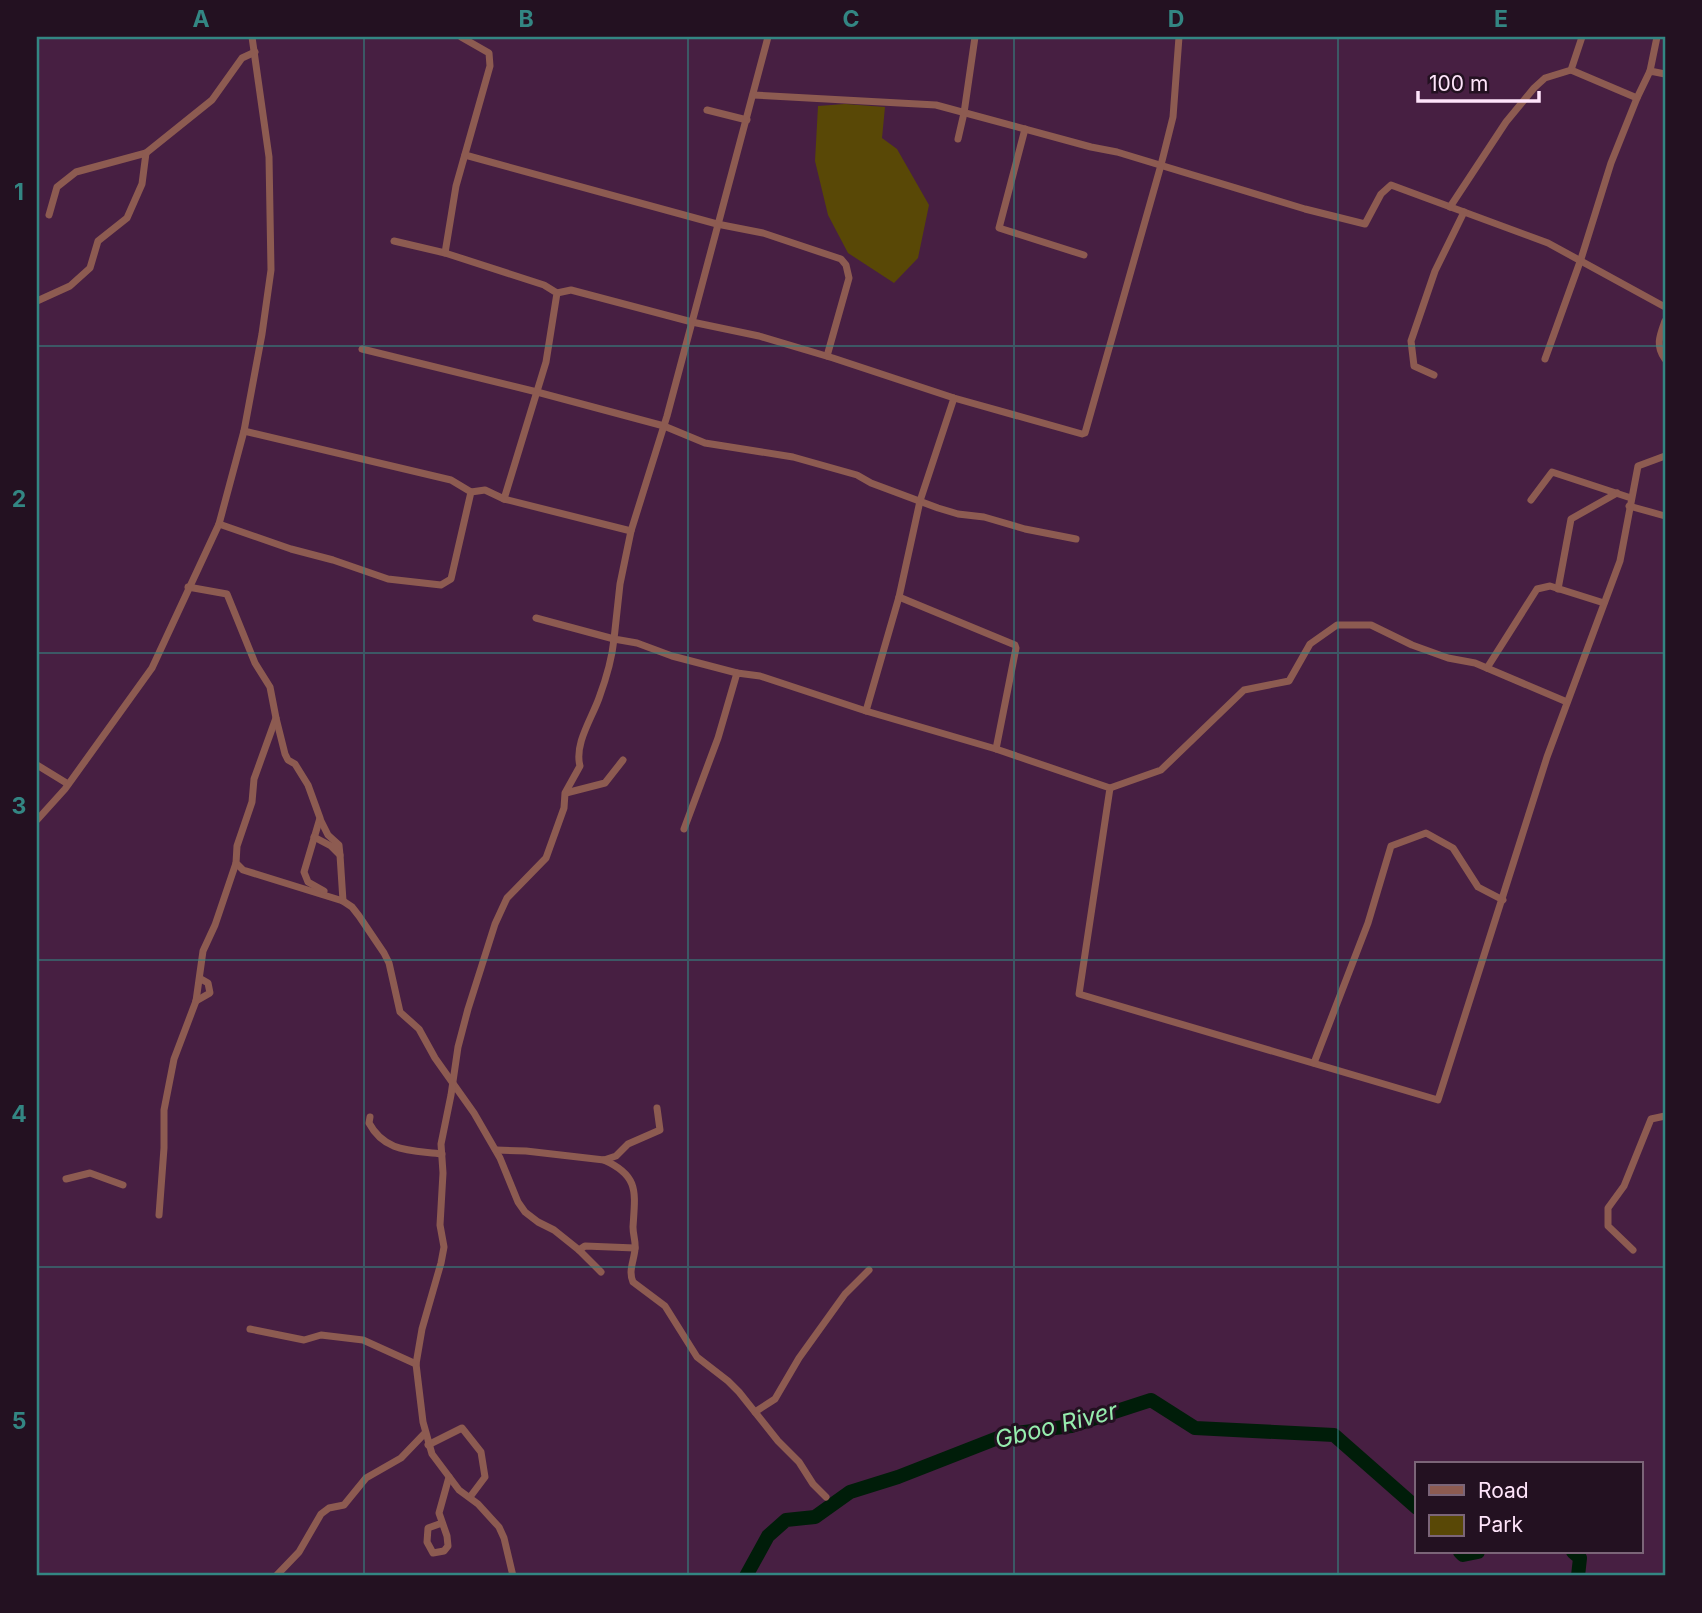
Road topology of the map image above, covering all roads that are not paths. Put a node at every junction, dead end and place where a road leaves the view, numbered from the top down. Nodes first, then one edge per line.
1 (252, 37) edge
2 (461, 37) edge
3 (768, 37) edge
4 (975, 37) edge
5 (1179, 37) edge
6 (1582, 37) edge
7 (1657, 37) edge
8 (255, 52) junction
9 (1571, 70) junction
10 (1650, 71) junction
11 (1665, 74) edge
12 (753, 95) junction
13 (1636, 98) junction
14 (706, 110) dead end
15 (964, 113) junction
16 (747, 120) junction
17 (1025, 130) junction
18 (958, 139) dead end
19 (146, 153) junction
20 (465, 155) junction
21 (1161, 165) junction
22 (1450, 206) junction
23 (1464, 212) junction
24 (49, 215) dead end
25 (717, 224) junction
26 (394, 241) dead end
27 (444, 253) junction
28 (1084, 255) dead end
29 (1581, 259) junction
30 (557, 293) junction
31 (37, 301) edge
32 (1665, 307) edge
33 (1665, 321) edge
34 (692, 322) junction
35 (362, 349) dead end
36 (827, 356) junction
37 (1545, 359) dead end
38 (1665, 359) edge
39 (1434, 375) dead end
40 (537, 392) junction
41 (954, 398) junction
42 (664, 426) junction
43 (244, 431) junction
44 (1665, 456) edge
45 (471, 492) junction
46 (1617, 493) junction
47 (505, 499) junction
48 (1531, 500) dead end
49 (920, 501) junction
50 (1630, 502) junction
51 (1665, 516) edge
52 (219, 524) junction
53 (632, 531) junction
54 (1076, 539) dead end
55 (188, 587) junction
56 (1558, 589) junction
57 (899, 597) junction
58 (1604, 603) junction
59 (536, 618) dead end
60 (614, 639) junction
61 (1487, 668) junction
62 (737, 673) junction
63 (1567, 702) junction
64 (866, 711) junction
65 (276, 718) junction
66 (996, 749) junction
67 (623, 760) dead end
68 (37, 765) edge
69 (68, 785) junction
70 (1110, 788) junction
71 (565, 793) junction
72 (320, 818) junction
73 (37, 820) edge
74 (684, 829) dead end
75 (314, 837) junction
76 (340, 855) junction
77 (236, 863) junction
78 (330, 896) junction
79 (1503, 900) junction
80 (343, 901) junction
81 (1314, 1063) junction
82 (453, 1081) junction
83 (657, 1108) dead end
84 (1665, 1116) edge
85 (370, 1117) dead end
86 (496, 1150) junction
87 (442, 1154) junction
88 (604, 1160) junction
89 (66, 1179) dead end
90 (124, 1185) dead end
91 (159, 1215) dead end
92 (635, 1248) junction
93 (579, 1250) junction
94 (1633, 1250) dead end
95 (869, 1270) dead end
96 (601, 1272) dead end
97 (250, 1329) dead end
98 (416, 1364) junction
99 (755, 1412) junction
100 (425, 1433) junction
101 (428, 1446) junction
102 (449, 1477) junction
103 (470, 1497) junction
104 (827, 1497) dead end
105 (442, 1523) dead end
106 (275, 1576) edge
107 (513, 1576) edge

1 - 8 street
2 - 20 street
3 - 12 street
4 - 15 street
5 - 21 street
6 - 9 street
7 - 10 street
8 - 19 street
8 - 43 street
9 - 13 street
9 - 22 street
10 - 11 street
10 - 13 street
12 - 15 street
12 - 16 street
13 - 29 street
14 - 16 street
15 - 17 street
15 - 18 street
16 - 25 street
17 - 21 street
17 - 28 street
19 - 24 street
19 - 31 street
20 - 25 street
20 - 27 street
21 - 22 street
21 - 41 street
22 - 23 street
23 - 29 street
23 - 39 street
25 - 34 street
25 - 36 street
26 - 27 street
27 - 30 street
29 - 32 street
29 - 37 street
30 - 34 street
30 - 40 street
33 - 38 street
34 - 36 street
34 - 42 street
35 - 40 street
36 - 41 street
40 - 42 street
40 - 47 street
41 - 49 street
42 - 49 street
42 - 53 street
43 - 45 street
43 - 52 street
44 - 50 street
45 - 47 street
45 - 52 street
46 - 48 street
46 - 50 street
46 - 56 street
47 - 53 street
49 - 54 street
49 - 57 street
50 - 51 street
50 - 58 street
52 - 55 street
53 - 60 street
55 - 65 street
55 - 69 street
56 - 58 street
56 - 61 street
57 - 64 street
57 - 66 street
58 - 63 street
59 - 60 street
60 - 62 street
60 - 71 street
61 - 63 street
61 - 70 street
62 - 64 street
62 - 74 street
63 - 79 street
64 - 66 street
65 - 72 street
65 - 77 street
66 - 70 street
67 - 71 street
68 - 69 street
69 - 73 street
70 - 81 street
71 - 82 street
72 - 75 street
72 - 76 street
75 - 76 street
75 - 78 street
76 - 80 street
77 - 78 street
77 - 91 street
78 - 80 street
79 - 81 street
79 - 81 street
80 - 82 street
82 - 86 street
82 - 87 street
83 - 88 street
84 - 94 street
85 - 87 street
86 - 88 street
86 - 93 street
87 - 98 street
88 - 92 street
89 - 90 street
92 - 93 street
92 - 99 street
93 - 96 street
95 - 99 street
97 - 98 street
98 - 100 street
99 - 104 street
100 - 101 street
100 - 106 street
101 - 102 street
101 - 103 street
102 - 103 street
102 - 105 street
103 - 107 street

